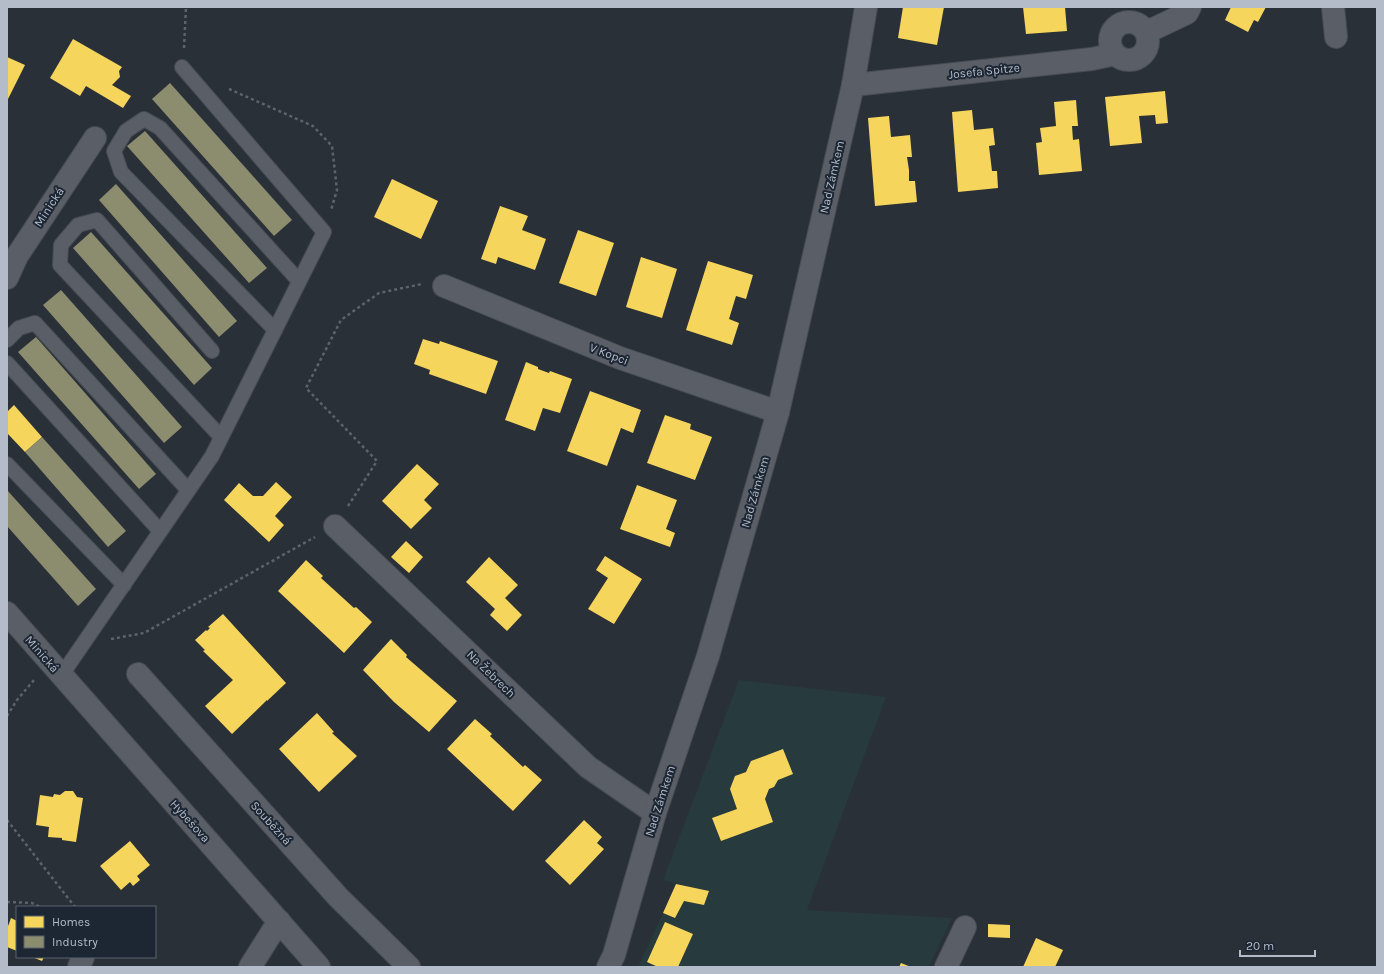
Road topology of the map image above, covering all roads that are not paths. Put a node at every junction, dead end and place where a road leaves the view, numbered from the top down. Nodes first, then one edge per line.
1 (866, 7) edge
2 (1190, 7) edge
3 (1333, 7) edge
4 (1121, 15) edge
5 (1147, 32) junction
6 (1336, 37) dead end
7 (1115, 54) junction
8 (182, 67) road end
9 (853, 85) junction
10 (95, 138) dead end
11 (7, 278) edge
12 (299, 281) junction
13 (444, 286) road end
14 (274, 330) junction
15 (7, 340) edge
16 (212, 351) dead end
17 (7, 363) edge
18 (778, 412) junction
19 (221, 437) junction
20 (7, 464) edge
21 (188, 490) junction
22 (335, 526) road end
23 (160, 531) junction
24 (124, 585) junction
25 (7, 613) edge
26 (55, 669) junction
27 (138, 674) dead end
28 (655, 813) junction
29 (278, 921) junction
30 (965, 927) dead end
31 (82, 958) edge
32 (78, 967) edge
33 (250, 967) edge
34 (320, 967) edge
35 (409, 967) edge
36 (608, 967) edge
37 (946, 967) edge

1 - 9 street, Nad Zámkem
2 - 5 street
3 - 6 street
4 - 5 street
4 - 7 street
5 - 7 street
7 - 9 street, Josefa Spitze
8 - 12 lane
9 - 18 street, Nad Zámkem
10 - 11 street, Minická
12 - 14 lane
12 - 14 lane
13 - 18 street, V Kopci
14 - 19 lane
15 - 21 lane
16 - 19 lane
17 - 23 lane
18 - 28 street, Nad Zámkem
19 - 21 lane
20 - 24 lane
21 - 23 lane
22 - 28 street, Na Žebrech
23 - 24 lane
24 - 26 lane
25 - 26 street, Minická
26 - 29 street, Hybešova
27 - 35 street, Souběžná
28 - 36 street, Nad Zámkem
29 - 33 street
29 - 34 street, Hybešova
30 - 37 street
31 - 32 street

